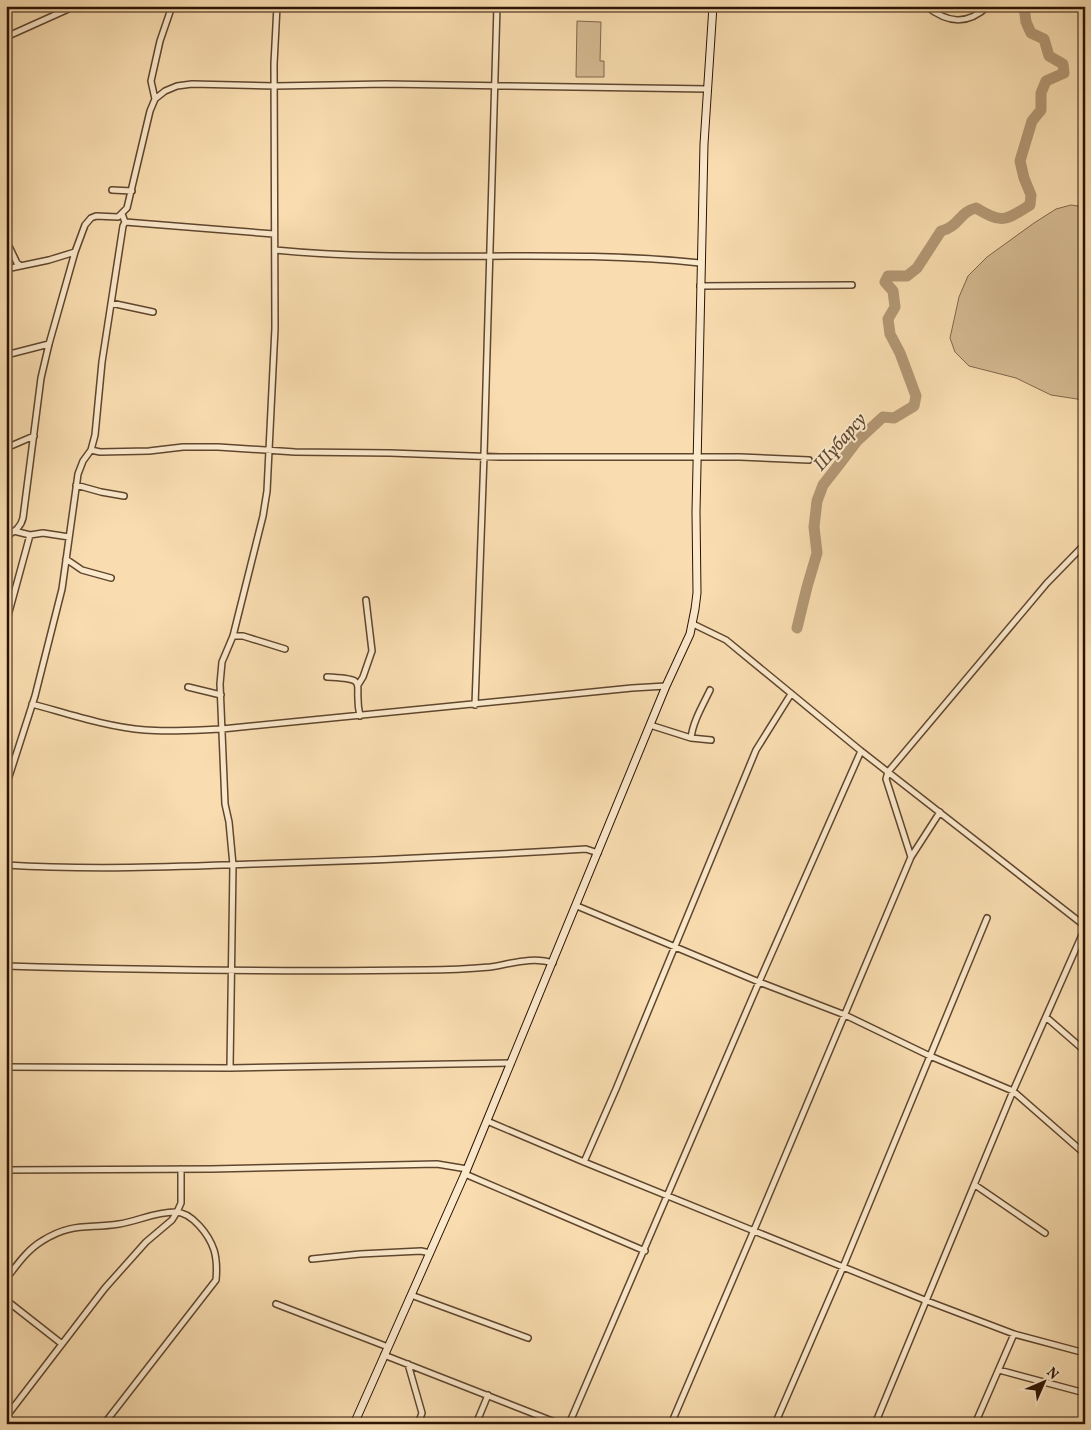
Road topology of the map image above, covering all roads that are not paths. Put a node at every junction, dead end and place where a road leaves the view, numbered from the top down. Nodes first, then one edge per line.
1 (76, 6) edge
2 (172, 6) edge
3 (277, 6) edge
4 (498, 6) edge
5 (713, 6) edge
6 (926, 6) edge
7 (988, 6) edge
8 (6, 37) edge
9 (274, 86) junction
10 (495, 86) junction
11 (708, 89) junction
12 (155, 99) junction
13 (112, 190) dead end
14 (132, 191) junction
15 (122, 214) junction
16 (126, 222) junction
17 (274, 234) junction
18 (6, 240) edge
19 (275, 250) junction
20 (75, 252) junction
21 (489, 255) junction
22 (700, 263) junction
23 (20, 265) junction
24 (6, 269) edge
25 (852, 285) dead end
26 (700, 286) junction
27 (110, 303) junction
28 (153, 312) dead end
29 (49, 344) junction
30 (6, 354) edge
31 (34, 436) junction
32 (6, 448) edge
33 (91, 450) junction
34 (270, 450) junction
35 (484, 455) junction
36 (698, 458) junction
37 (809, 460) dead end
38 (76, 485) junction
39 (124, 496) dead end
40 (14, 532) junction
41 (30, 534) junction
42 (6, 536) edge
43 (69, 537) junction
44 (1085, 544) edge
45 (66, 559) junction
46 (111, 578) dead end
47 (366, 600) dead end
48 (7, 615) edge
49 (6, 623) edge
50 (693, 624) junction
51 (233, 636) junction
52 (284, 649) dead end
53 (327, 677) dead end
54 (358, 685) junction
55 (666, 686) junction
56 (188, 687) dead end
57 (710, 690) dead end
58 (791, 694) junction
59 (220, 695) junction
60 (32, 704) junction
61 (474, 705) junction
62 (360, 716) junction
63 (650, 724) junction
64 (222, 729) junction
65 (691, 738) junction
66 (711, 740) dead end
67 (861, 751) junction
68 (888, 772) junction
69 (6, 786) edge
70 (940, 812) junction
71 (598, 853) junction
72 (911, 857) junction
73 (6, 865) edge
74 (233, 865) junction
75 (577, 906) junction
76 (987, 918) dead end
77 (1085, 927) edge
78 (675, 947) junction
79 (553, 963) junction
80 (6, 966) edge
81 (230, 971) junction
82 (759, 982) junction
83 (845, 1015) junction
84 (1046, 1017) junction
85 (1085, 1050) edge
86 (930, 1056) junction
87 (512, 1063) junction
88 (6, 1067) edge
89 (230, 1068) junction
90 (1013, 1091) junction
91 (487, 1121) junction
92 (1085, 1154) edge
93 (584, 1162) junction
94 (181, 1169) junction
95 (6, 1170) edge
96 (466, 1171) junction
97 (975, 1185) junction
98 (667, 1196) junction
99 (177, 1212) junction
100 (754, 1230) junction
101 (1045, 1233) dead end
102 (644, 1252) junction
103 (430, 1253) junction
104 (312, 1259) dead end
105 (843, 1267) junction
106 (6, 1280) edge
107 (411, 1295) junction
108 (6, 1300) edge
109 (927, 1301) junction
110 (276, 1304) dead end
111 (1014, 1334) junction
112 (528, 1338) dead end
113 (62, 1344) junction
114 (388, 1347) junction
115 (1085, 1353) edge
116 (384, 1355) junction
117 (408, 1364) junction
118 (999, 1370) junction
119 (1085, 1393) edge
120 (488, 1395) junction
121 (6, 1417) edge
122 (104, 1424) edge
123 (354, 1424) edge
124 (418, 1424) edge
125 (476, 1424) edge
126 (560, 1424) edge
127 (569, 1424) edge
128 (671, 1424) edge
129 (775, 1424) edge
130 (875, 1424) edge
131 (975, 1424) edge

1 - 8 street
2 - 12 street
3 - 9 street
4 - 10 street
5 - 11 street
6 - 7 street
9 - 10 street
9 - 12 street
9 - 17 street
10 - 11 street
10 - 21 street
11 - 22 street
12 - 14 street
13 - 14 street
14 - 15 street
15 - 16 street
15 - 20 street
16 - 17 street
16 - 27 street
17 - 19 street
18 - 23 street
19 - 21 street
19 - 34 street
20 - 23 street
20 - 29 street
21 - 22 street
21 - 35 street
22 - 26 street
23 - 24 street
25 - 26 street
26 - 36 street
27 - 28 street
27 - 33 street
29 - 30 street
29 - 31 street
31 - 32 street
31 - 40 street
33 - 34 street
33 - 38 street
34 - 35 street
34 - 51 street
35 - 36 street
35 - 61 street
36 - 37 street
36 - 50 street
38 - 39 street
38 - 43 street
40 - 41 street
40 - 42 street
41 - 43 street
41 - 48 street
43 - 45 street
44 - 68 street
45 - 46 street
45 - 60 street
47 - 54 street
48 - 49 street
50 - 55 street
50 - 58 street
51 - 52 street
51 - 59 street
53 - 54 street
54 - 62 street
55 - 61 street
55 - 63 street
56 - 59 street
57 - 65 street
58 - 67 street
58 - 78 street
59 - 64 street
60 - 64 street
60 - 69 street
61 - 62 street
62 - 64 street
63 - 65 street
63 - 71 street
64 - 74 street
65 - 66 street
67 - 68 street
67 - 82 street
68 - 70 street
68 - 72 street
70 - 72 street
70 - 77 street
71 - 74 street
71 - 75 street
72 - 83 street
73 - 74 street
74 - 81 street
75 - 78 street
75 - 79 street
76 - 86 street
77 - 84 street
78 - 82 street
78 - 93 street
79 - 81 street
79 - 87 street
80 - 81 street
81 - 89 street
82 - 83 street
82 - 98 street
83 - 86 street
83 - 100 street
84 - 85 street
84 - 90 street
86 - 90 street
86 - 105 street
87 - 89 street
87 - 91 street
88 - 89 street
90 - 92 street
90 - 97 street
91 - 93 street
91 - 96 street
93 - 98 street
94 - 95 street
94 - 96 street
94 - 99 street
96 - 102 street
96 - 103 street
97 - 101 street
97 - 109 street
98 - 100 street
98 - 102 street
99 - 106 street
99 - 113 street
99 - 122 street
100 - 105 street
100 - 128 street
102 - 127 street
103 - 104 street
103 - 107 street
105 - 109 street
105 - 129 street
107 - 112 street
107 - 114 street
108 - 113 street
109 - 111 street
109 - 130 street
110 - 114 street
111 - 115 street
111 - 118 street
113 - 121 street
114 - 116 street
116 - 117 street
116 - 123 street
117 - 120 street
117 - 124 street
118 - 119 street
118 - 131 street
120 - 125 street
120 - 126 street

